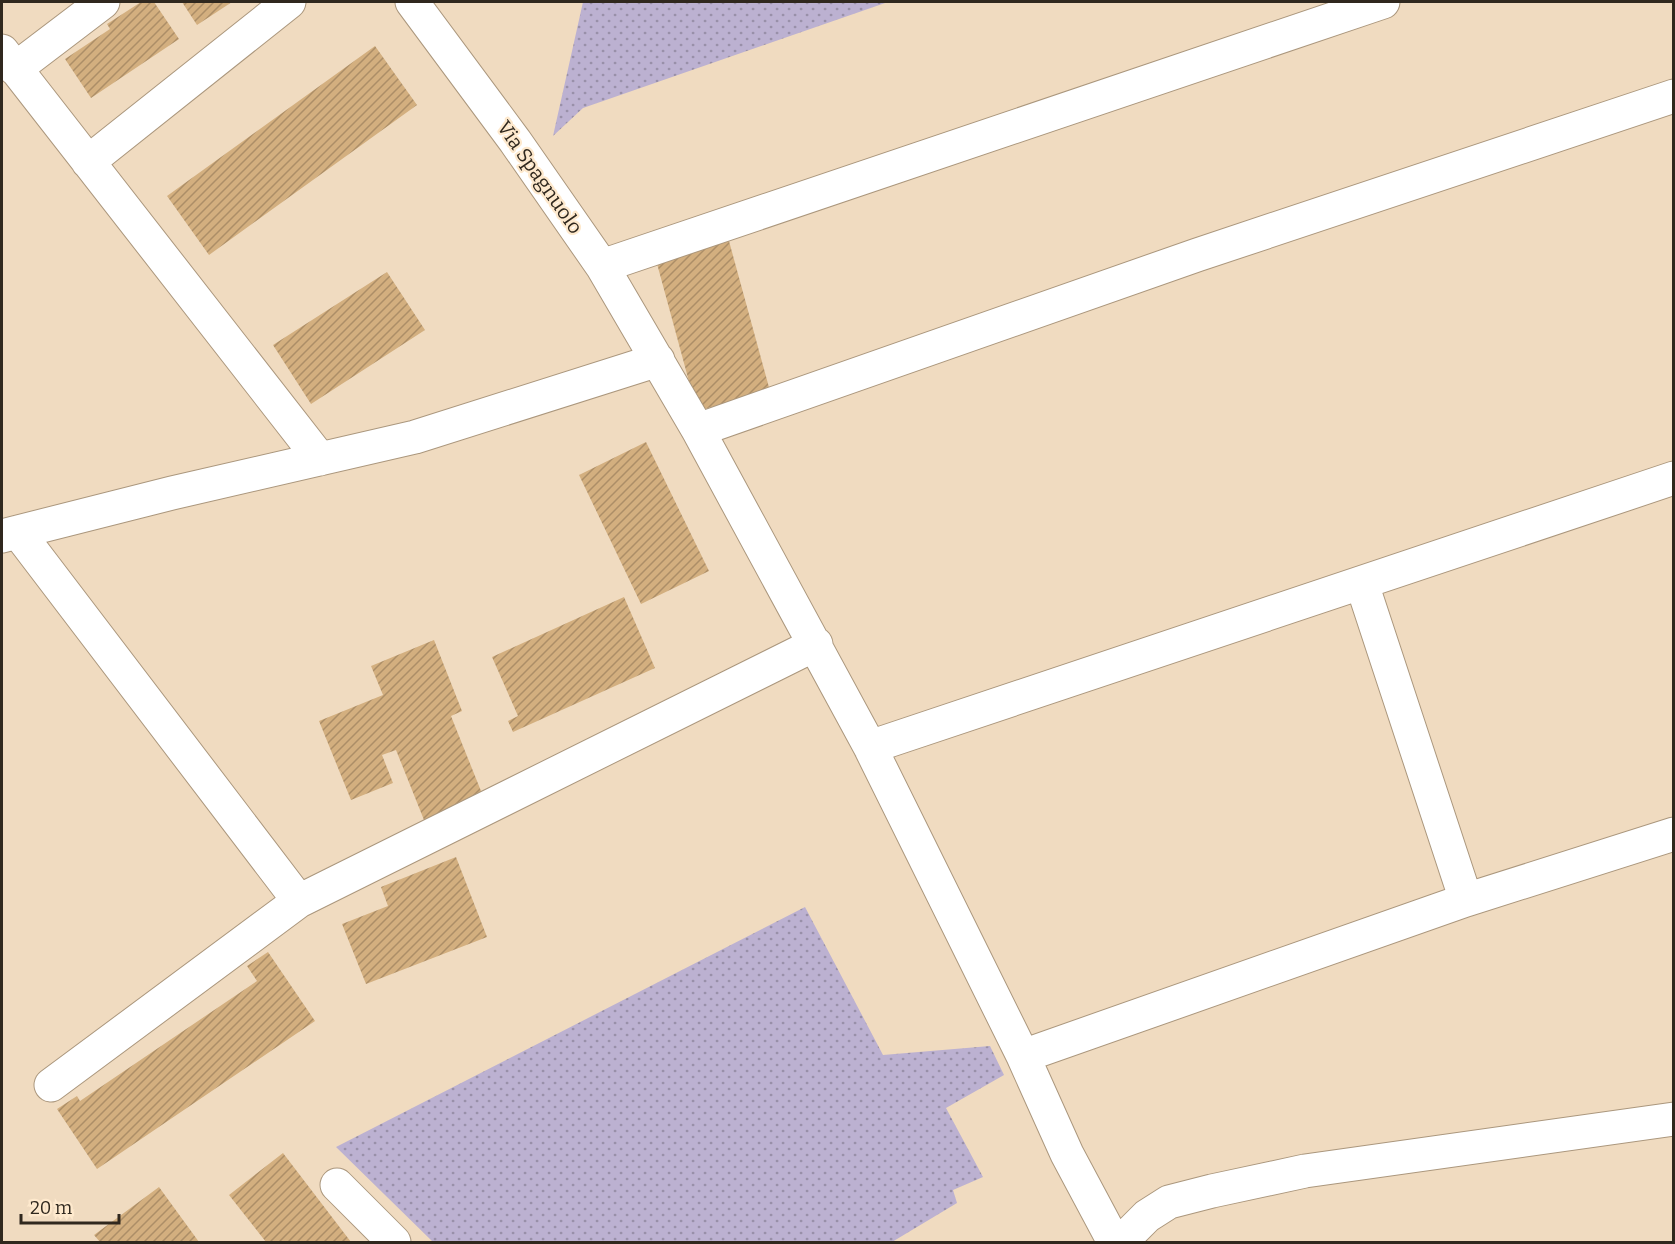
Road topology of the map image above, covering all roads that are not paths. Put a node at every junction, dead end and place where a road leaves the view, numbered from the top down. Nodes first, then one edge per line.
1 (103, 2) edge
2 (289, 2) edge
3 (412, 2) edge
4 (1383, 2) edge
5 (8, 60) edge
6 (1674, 96) edge
7 (88, 162) junction
8 (602, 266) junction
9 (658, 360) junction
10 (698, 430) junction
11 (320, 459) junction
12 (1674, 478) edge
13 (10, 534) edge
14 (1362, 584) junction
15 (816, 644) junction
16 (870, 747) junction
17 (1674, 834) edge
18 (1466, 900) junction
19 (299, 901) junction
20 (1023, 1056) junction
21 (51, 1085) dead end
22 (1674, 1119) edge
23 (337, 1185) dead end
24 (394, 1242) edge
25 (1114, 1242) edge
26 (1125, 1242) edge

1 - 5 street
2 - 7 street
3 - 8 street, Via Spagnuolo
4 - 8 street
5 - 7 street
6 - 10 street
7 - 11 street
8 - 9 street, Via Spagnuolo
9 - 10 street, Via Spagnuolo
9 - 11 street
10 - 15 street, Via Spagnuolo
11 - 13 street
12 - 14 street
13 - 19 street
14 - 16 street
14 - 18 street
15 - 16 street, Via Spagnuolo
15 - 19 street
16 - 20 street, Via Spagnuolo
17 - 18 street
18 - 20 street
19 - 21 street
20 - 25 street, Via Spagnuolo
22 - 26 street
23 - 24 street

